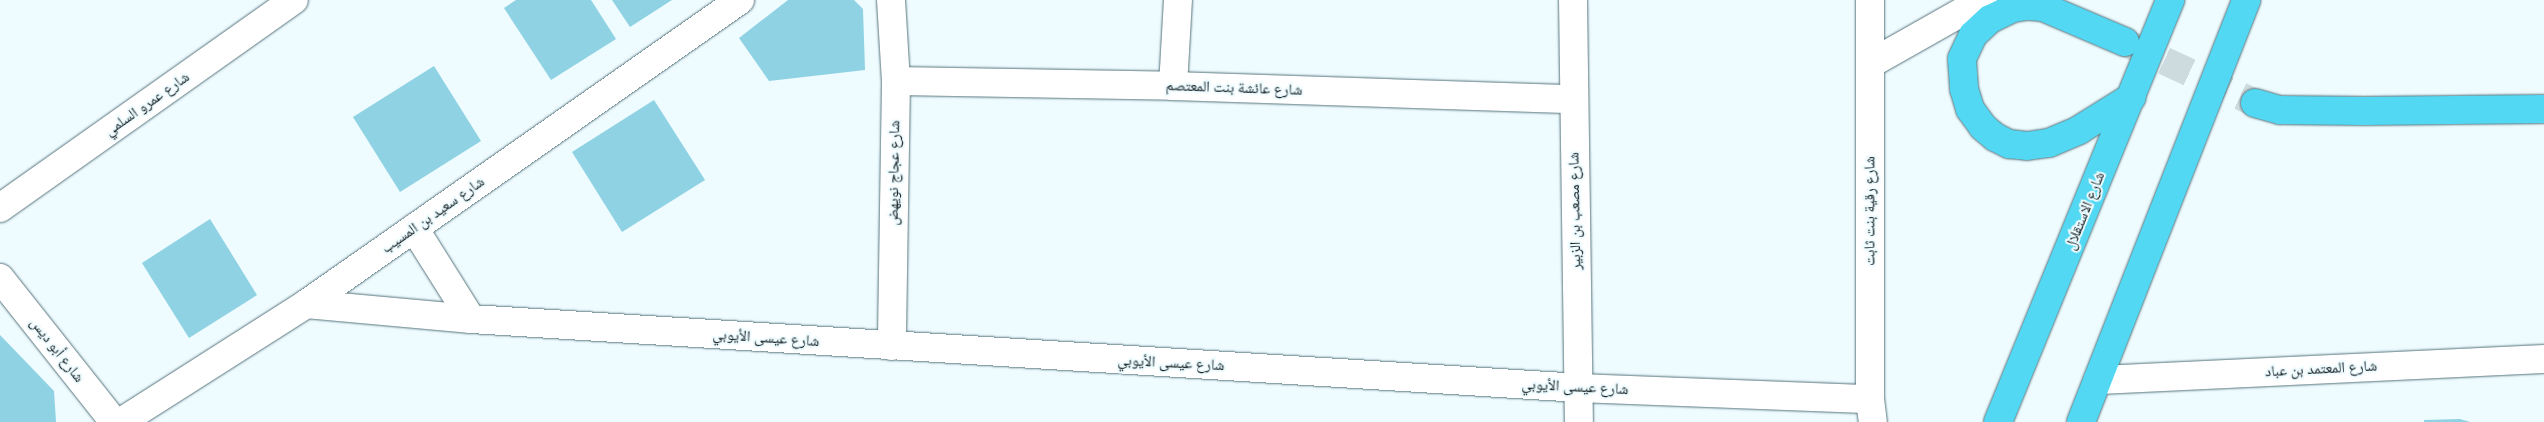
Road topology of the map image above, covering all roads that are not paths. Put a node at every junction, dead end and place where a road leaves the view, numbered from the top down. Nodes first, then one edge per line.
1 (294, 0) edge
2 (740, 0) edge
3 (891, 0) edge
4 (1178, 0) edge
5 (1573, 0) edge
6 (1870, 0) edge
7 (1983, 0) edge
8 (2170, 0) edge
9 (2246, 0) edge
10 (2125, 42) tunnel mouth
11 (1870, 64) junction
12 (896, 80) junction
13 (1174, 86) junction
14 (2132, 97) junction
15 (1572, 100) junction
16 (2255, 103) tunnel mouth
17 (2544, 108) edge
18 (0, 208) edge
19 (414, 228) junction
20 (0, 278) edge
21 (306, 304) junction
22 (471, 319) junction
23 (892, 346) junction
24 (2544, 359) edge
25 (2098, 380) junction
26 (1579, 388) junction
27 (1872, 410) edge
28 (114, 422) edge
29 (121, 422) edge
30 (1578, 422) edge
31 (1998, 422) edge
32 (2081, 422) edge

1 - 18 street, شارع عمرو السلمي
2 - 19 street, شارع سعيد بن المسيب
3 - 12 street, شارع عجاج نويهض
4 - 13 street
5 - 15 street, شارع مصعب بن الزبير
6 - 11 street, شارع رقية بنت ثابت
7 - 11 street
8 - 14 highway, شارع الاستقلال
9 - 25 highway
10 - 14 highway
11 - 27 street, شارع رقية بنت ثابت
12 - 13 street, شارع عائشة بنت المعتصم
12 - 23 street, شارع عجاج نويهض
13 - 15 street, شارع عائشة بنت المعتصم
14 - 31 highway, شارع الاستقلال
15 - 26 street, شارع مصعب بن الزبير
16 - 17 highway
19 - 21 street, شارع سعيد بن المسيب
19 - 22 street
20 - 28 street, شارع أبو ديس
21 - 22 street, شارع عيسى الأيوبي
21 - 29 street, شارع سعيد بن المسيب
22 - 23 street, شارع عيسى الأيوبي
23 - 26 street, شارع عيسى الأيوبي
24 - 25 street, شارع المعتمد بن عباد
25 - 32 highway
26 - 27 street, شارع عيسى الأيوبي
26 - 30 street, شارع مصعب بن الزبير

